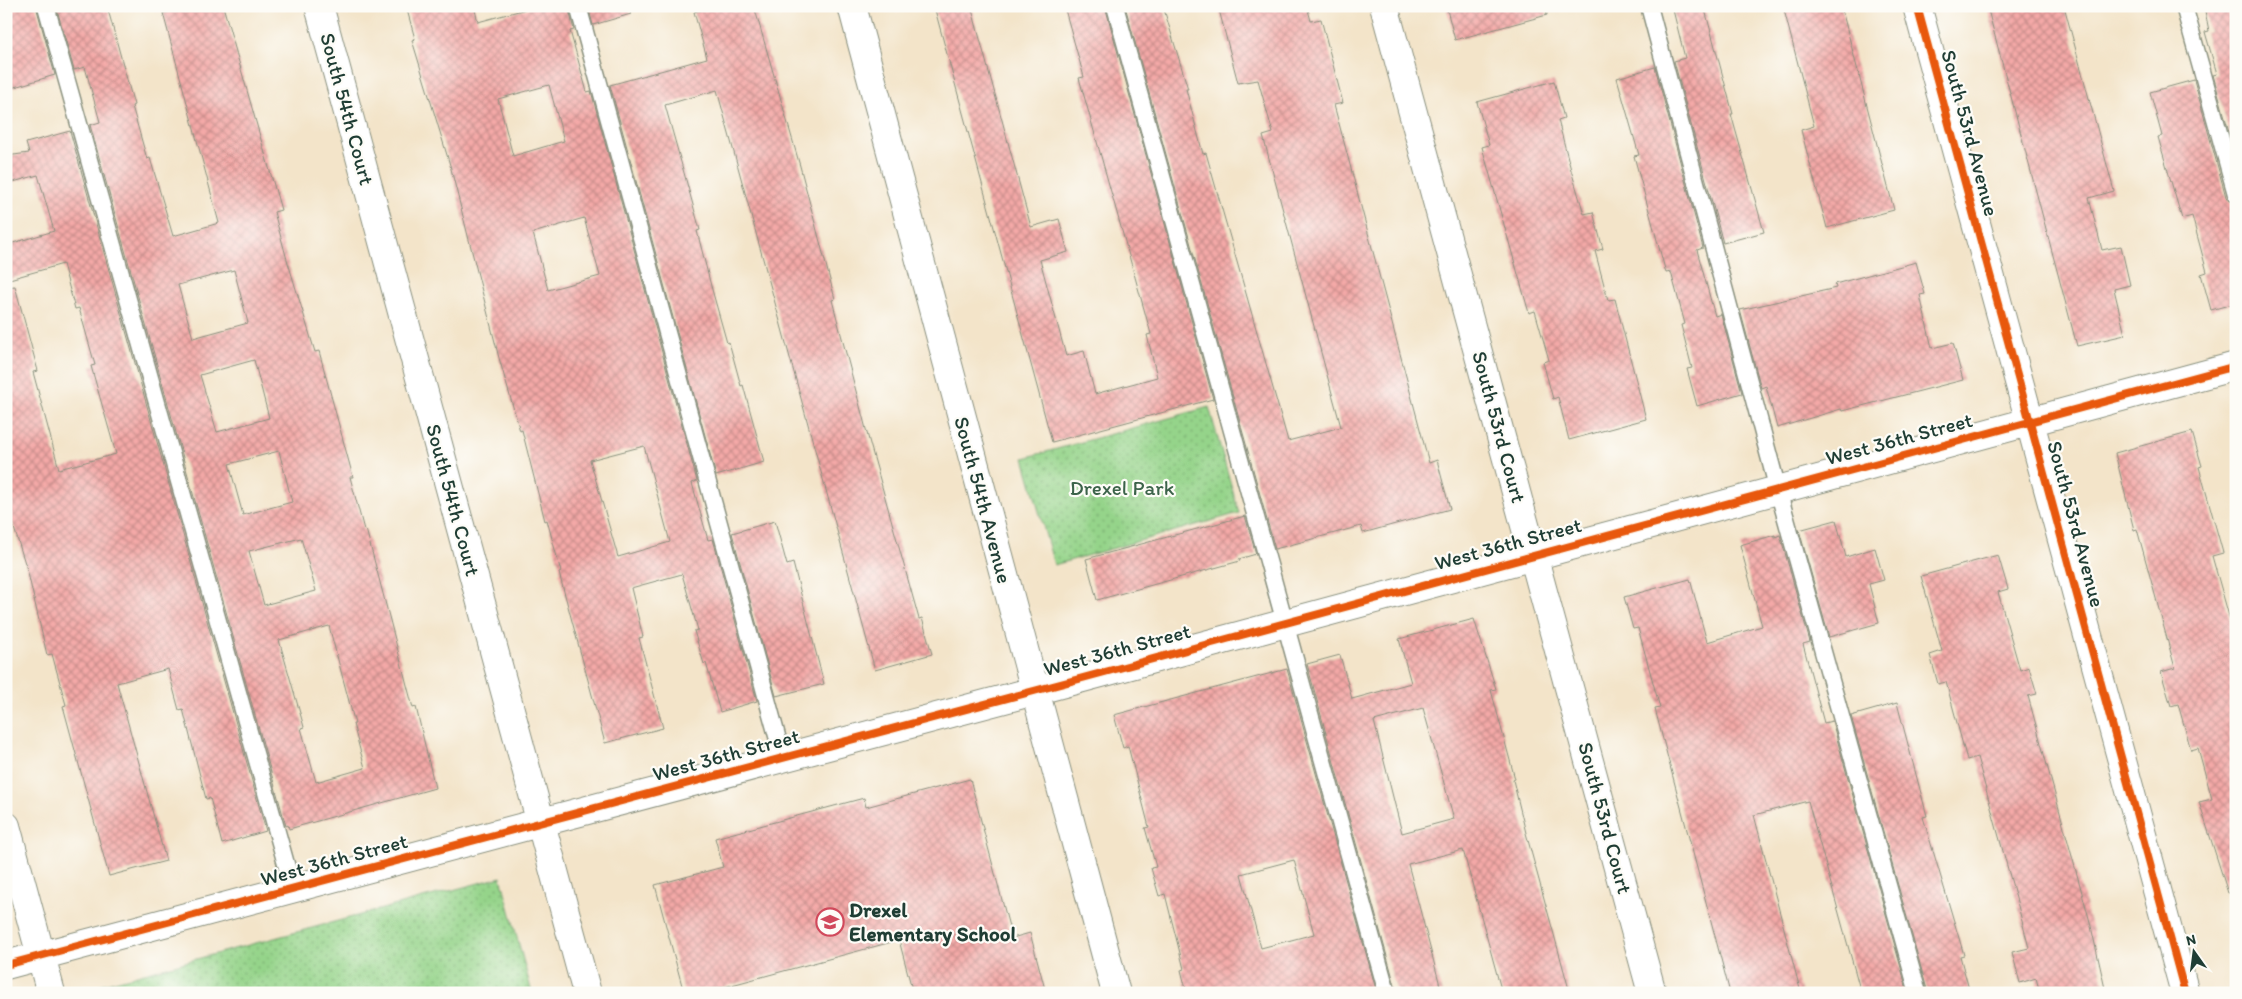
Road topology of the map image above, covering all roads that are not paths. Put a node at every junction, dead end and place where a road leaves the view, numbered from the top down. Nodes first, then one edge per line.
1 (46, 6) edge
2 (319, 6) edge
3 (578, 6) edge
4 (852, 6) edge
5 (1115, 6) edge
6 (1384, 6) edge
7 (1649, 6) edge
8 (1917, 6) edge
9 (2184, 6) edge
10 (2236, 194) edge
11 (2236, 366) edge
12 (2030, 421) junction
13 (1778, 490) junction
14 (1534, 556) junction
15 (1286, 623) junction
16 (1034, 691) junction
17 (783, 758) junction
18 (540, 823) junction
19 (6, 826) edge
20 (293, 889) junction
21 (41, 956) junction
22 (6, 965) edge
23 (51, 993) edge
24 (587, 993) edge
25 (1116, 993) edge
26 (1387, 993) edge
27 (1652, 993) edge
28 (1918, 993) edge
29 (2185, 993) edge

1 - 20 lane
2 - 18 street, South 54th Court
3 - 17 lane
4 - 16 street, South 54th Avenue
5 - 15 lane
6 - 14 street, South 53rd Court
7 - 13 lane
8 - 12 street, South 53rd Avenue
9 - 10 lane
11 - 12 street, West 36th Street
12 - 13 street, West 36th Street
12 - 29 street, South 53rd Avenue
13 - 14 street, West 36th Street
13 - 28 lane
14 - 15 street, West 36th Street
14 - 27 street, South 53rd Court
15 - 16 street, West 36th Street
15 - 26 lane
16 - 17 street, West 36th Street
16 - 25 street, South 54th Avenue
17 - 18 street, West 36th Street
18 - 20 street, West 36th Street
18 - 24 street, South 54th Court
19 - 21 street
20 - 21 street, West 36th Street
21 - 22 street, West 36th Street
21 - 23 street

